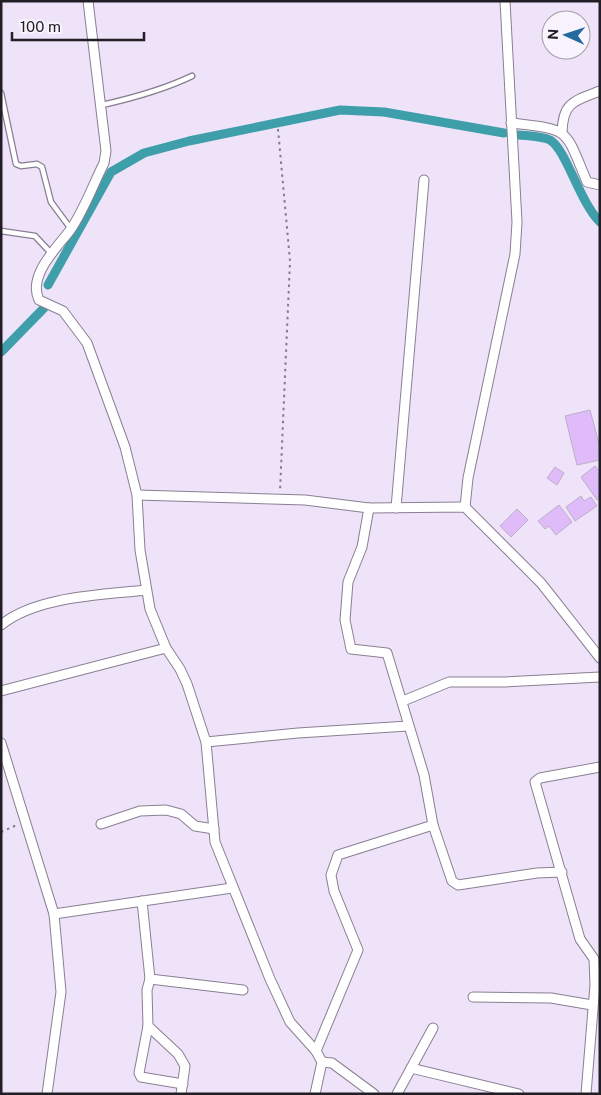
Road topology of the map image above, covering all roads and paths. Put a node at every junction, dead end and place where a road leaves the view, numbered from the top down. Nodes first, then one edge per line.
1 (88, 1) edge
2 (505, 1) edge
3 (192, 76) dead end
4 (600, 91) edge
5 (1, 93) edge
6 (102, 105) junction
7 (511, 123) junction
8 (278, 129) dead end
9 (562, 132) junction
10 (424, 180) dead end
11 (600, 185) edge
12 (71, 229) junction
13 (1, 231) edge
14 (51, 253) junction
15 (136, 495) junction
16 (280, 501) junction
17 (465, 507) junction
18 (369, 508) junction
19 (396, 508) junction
20 (146, 590) junction
21 (1, 625) edge
22 (166, 648) junction
23 (600, 658) edge
24 (600, 677) edge
25 (1, 691) edge
26 (402, 702) junction
27 (408, 726) junction
28 (206, 742) junction
29 (1, 743) edge
30 (600, 767) edge
31 (26, 821) junction
32 (101, 824) dead end
33 (433, 825) junction
34 (214, 829) junction
35 (1, 832) edge
36 (562, 872) junction
37 (232, 888) junction
38 (142, 901) junction
39 (54, 914) junction
40 (150, 979) junction
41 (243, 990) dead end
42 (474, 996) dead end
43 (592, 1005) junction
44 (148, 1026) junction
45 (433, 1028) dead end
46 (316, 1050) junction
47 (322, 1062) junction
48 (411, 1068) junction
49 (182, 1089) edge
50 (47, 1094) edge
51 (315, 1094) edge
52 (374, 1094) edge
53 (397, 1094) edge
54 (519, 1094) edge
55 (586, 1094) edge

1 - 6 street
2 - 7 street
3 - 6 lane
4 - 9 street
5 - 12 lane
6 - 12 street
7 - 9 street
7 - 17 street
8 - 16 path
9 - 11 street
10 - 19 street
12 - 14 street
13 - 14 lane
14 - 15 street
15 - 16 street
15 - 20 street
16 - 18 street
17 - 19 street
17 - 23 street
18 - 19 street
18 - 26 street
20 - 21 street
20 - 22 street
22 - 25 street
22 - 28 street
24 - 26 street
26 - 27 street
27 - 28 street
27 - 33 street
28 - 34 street
29 - 31 street
30 - 36 street
31 - 35 path
31 - 39 street
32 - 34 street
33 - 36 street
33 - 46 street
34 - 37 street
36 - 43 street
37 - 38 street
37 - 46 street
38 - 39 street
38 - 40 street
39 - 50 street
40 - 41 street
40 - 44 street
42 - 43 street
43 - 55 street
44 - 49 street
44 - 49 street
45 - 48 street
46 - 47 street
47 - 51 street
47 - 52 street
48 - 53 street
48 - 54 street

